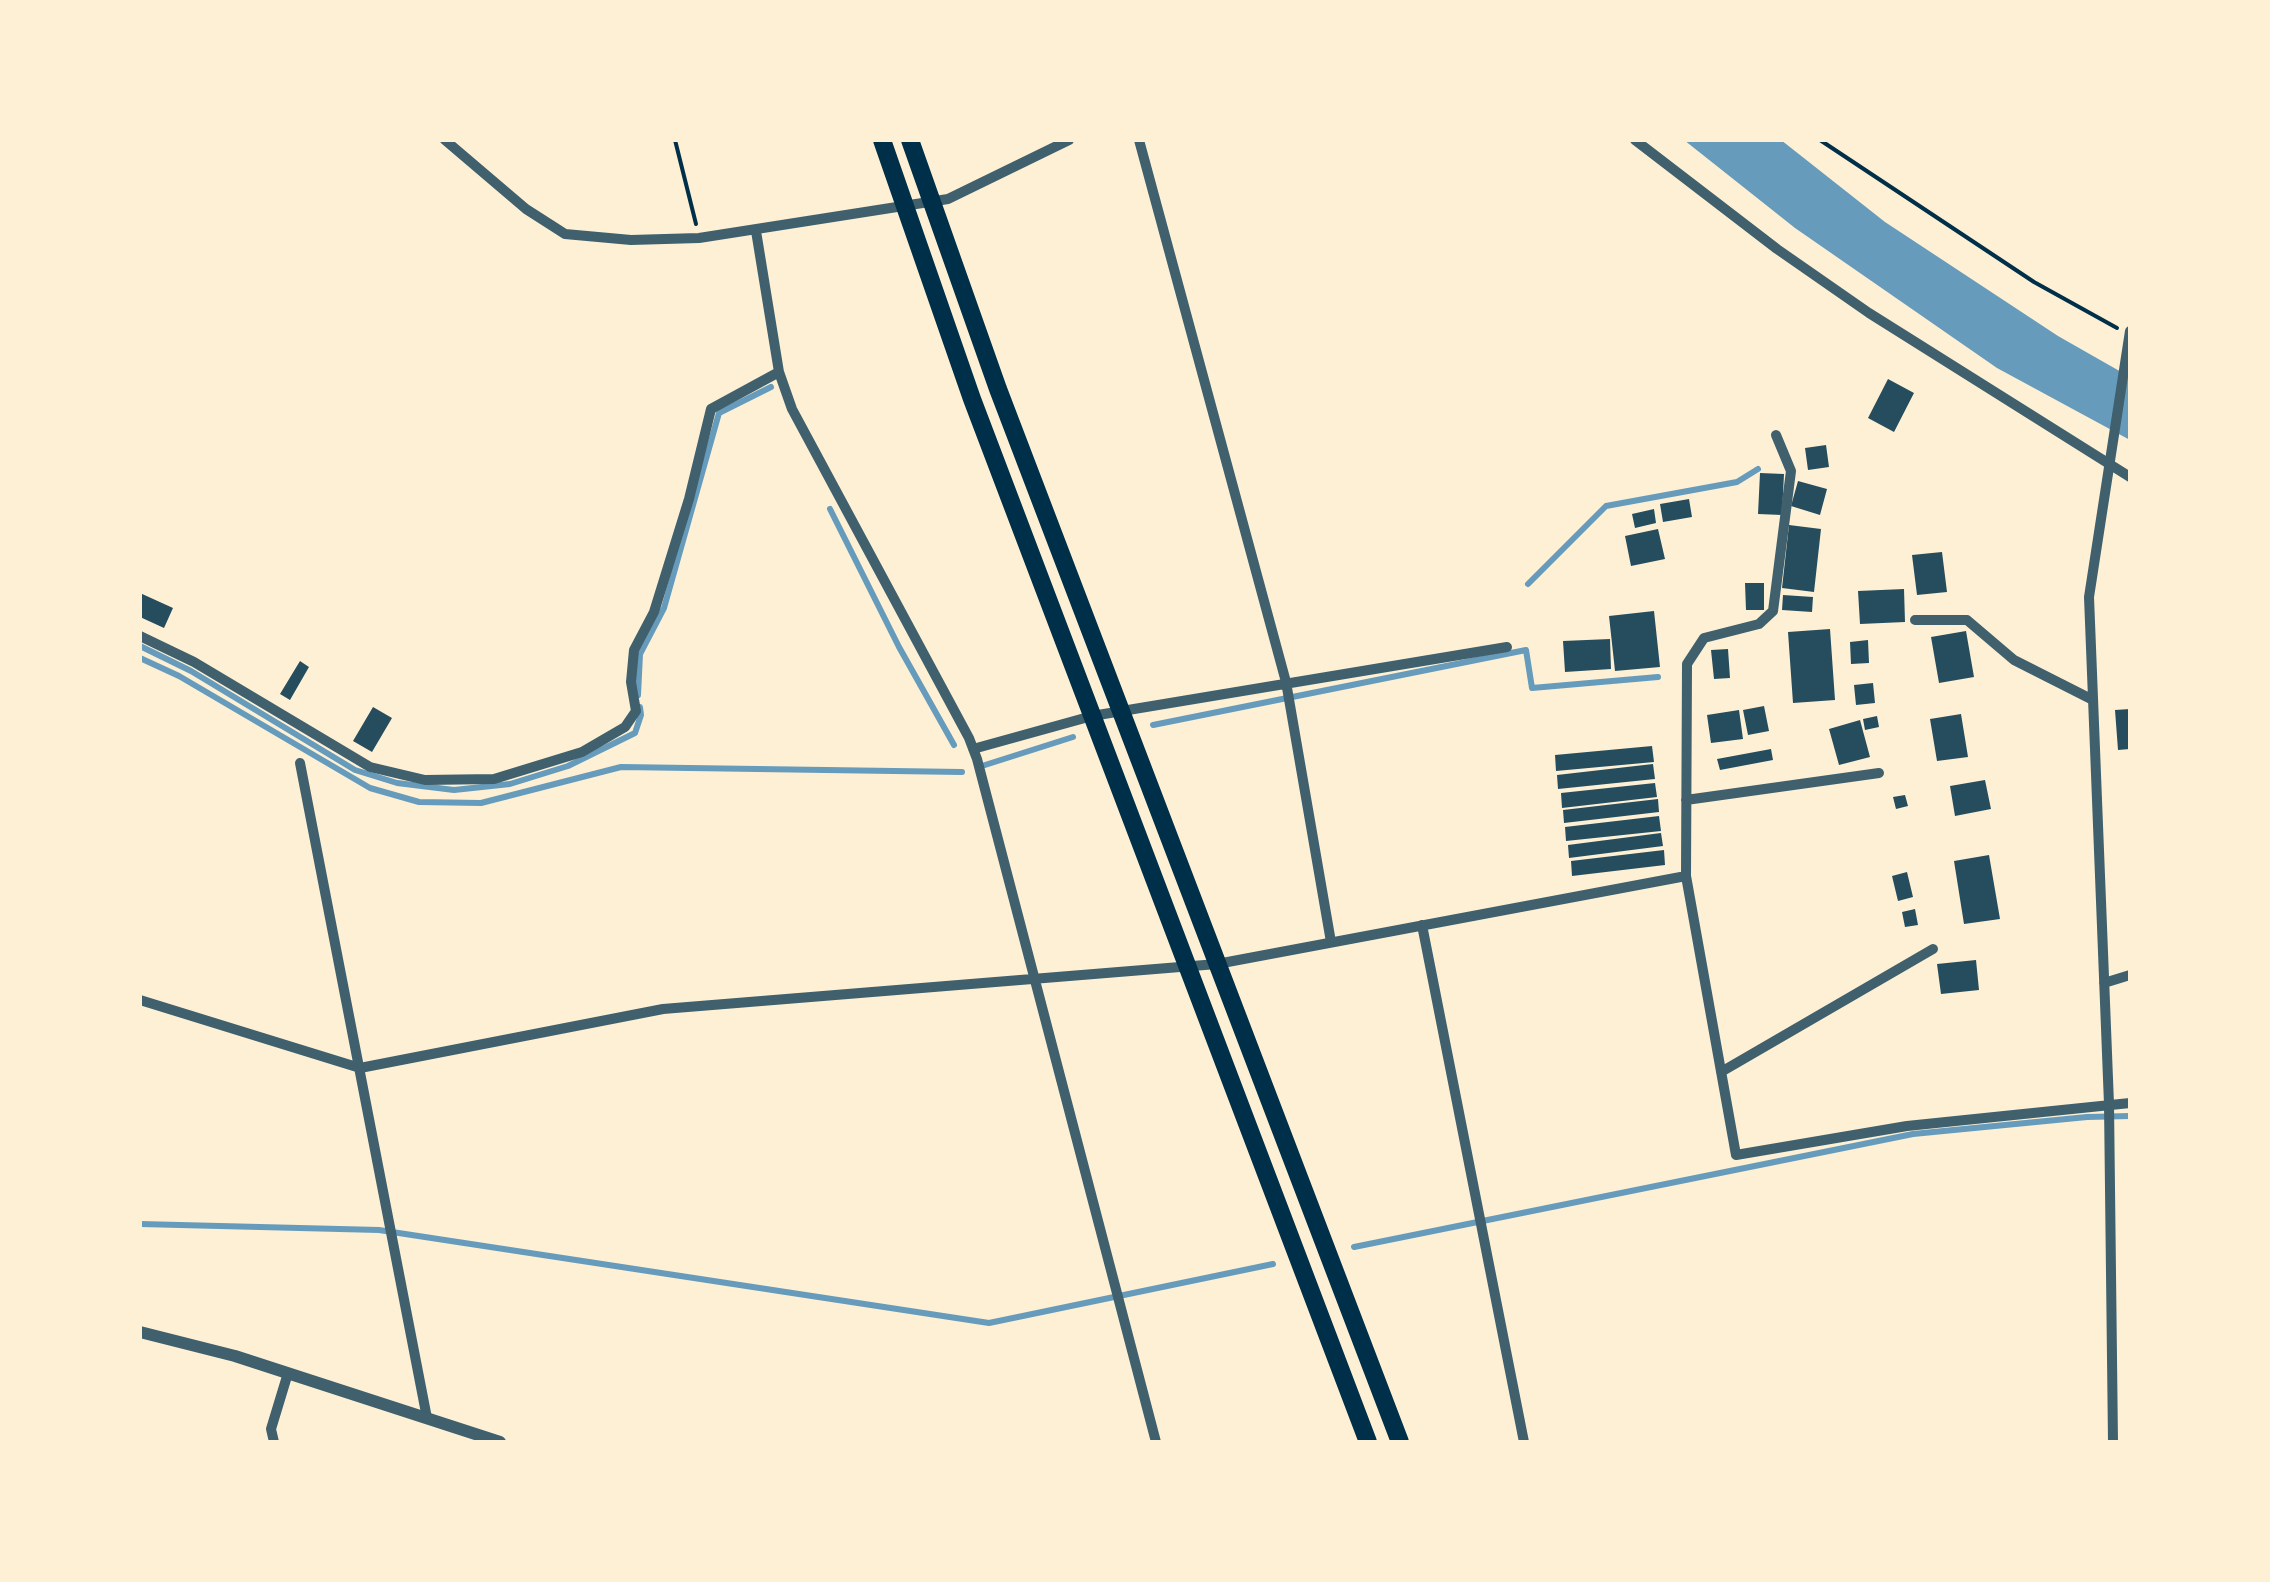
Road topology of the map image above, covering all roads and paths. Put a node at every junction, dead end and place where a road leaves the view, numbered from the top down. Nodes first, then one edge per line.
1 (445, 140) edge
2 (675, 140) edge
3 (882, 140) edge
4 (910, 140) edge
5 (1069, 140) edge
6 (1139, 140) edge
7 (1635, 140) edge
8 (1820, 140) edge
9 (930, 201) junction
10 (902, 205) junction
11 (756, 231) junction
12 (699, 238) junction
13 (2129, 337) edge
14 (779, 372) junction
15 (1776, 435) dead end
16 (2108, 464) junction
17 (2130, 477) edge
18 (1914, 620) dead end
19 (140, 636) edge
20 (1507, 647) dead end
21 (1286, 682) junction
22 (2093, 700) junction
23 (1121, 711) junction
24 (1092, 716) junction
25 (973, 750) junction
26 (300, 763) dead end
27 (1880, 773) dead end
28 (1686, 800) junction
29 (1686, 876) junction
30 (1422, 925) junction
31 (1331, 942) junction
32 (1932, 949) dead end
33 (1218, 964) junction
34 (1188, 967) junction
35 (2130, 975) edge
36 (1036, 981) junction
37 (2104, 984) junction
38 (140, 1000) edge
39 (360, 1068) junction
40 (1721, 1072) junction
41 (2108, 1104) junction
42 (2130, 1104) edge
43 (140, 1332) edge
44 (288, 1373) junction
45 (427, 1418) junction
46 (274, 1442) edge
47 (500, 1442) edge
48 (1156, 1442) edge
49 (1368, 1442) edge
50 (1400, 1442) edge
51 (1524, 1442) edge
52 (2113, 1442) edge

1 - 12 street
2 - 12 path
3 - 10 highway
4 - 9 highway
5 - 9 street
6 - 21 street
7 - 16 street
8 - 13 path
9 - 10 street
9 - 23 highway
10 - 11 street
10 - 24 highway
11 - 12 street
11 - 14 street
13 - 16 street
14 - 19 street
14 - 25 street
15 - 28 street
16 - 17 street
16 - 22 street
18 - 22 street
20 - 21 street
21 - 23 street
21 - 31 street
22 - 37 street
23 - 24 street
23 - 33 highway
24 - 25 street
24 - 34 highway
25 - 36 street
26 - 39 street
27 - 28 street
28 - 29 street
29 - 30 street
29 - 40 street
30 - 31 street
30 - 51 street
31 - 33 street
32 - 40 street
33 - 34 street
33 - 50 highway
34 - 36 street
34 - 49 highway
35 - 37 street
36 - 39 street
36 - 48 street
37 - 41 street
38 - 39 street
39 - 45 street
40 - 41 street
41 - 42 street
41 - 52 street
43 - 44 street
44 - 45 street
44 - 46 street
45 - 47 street

